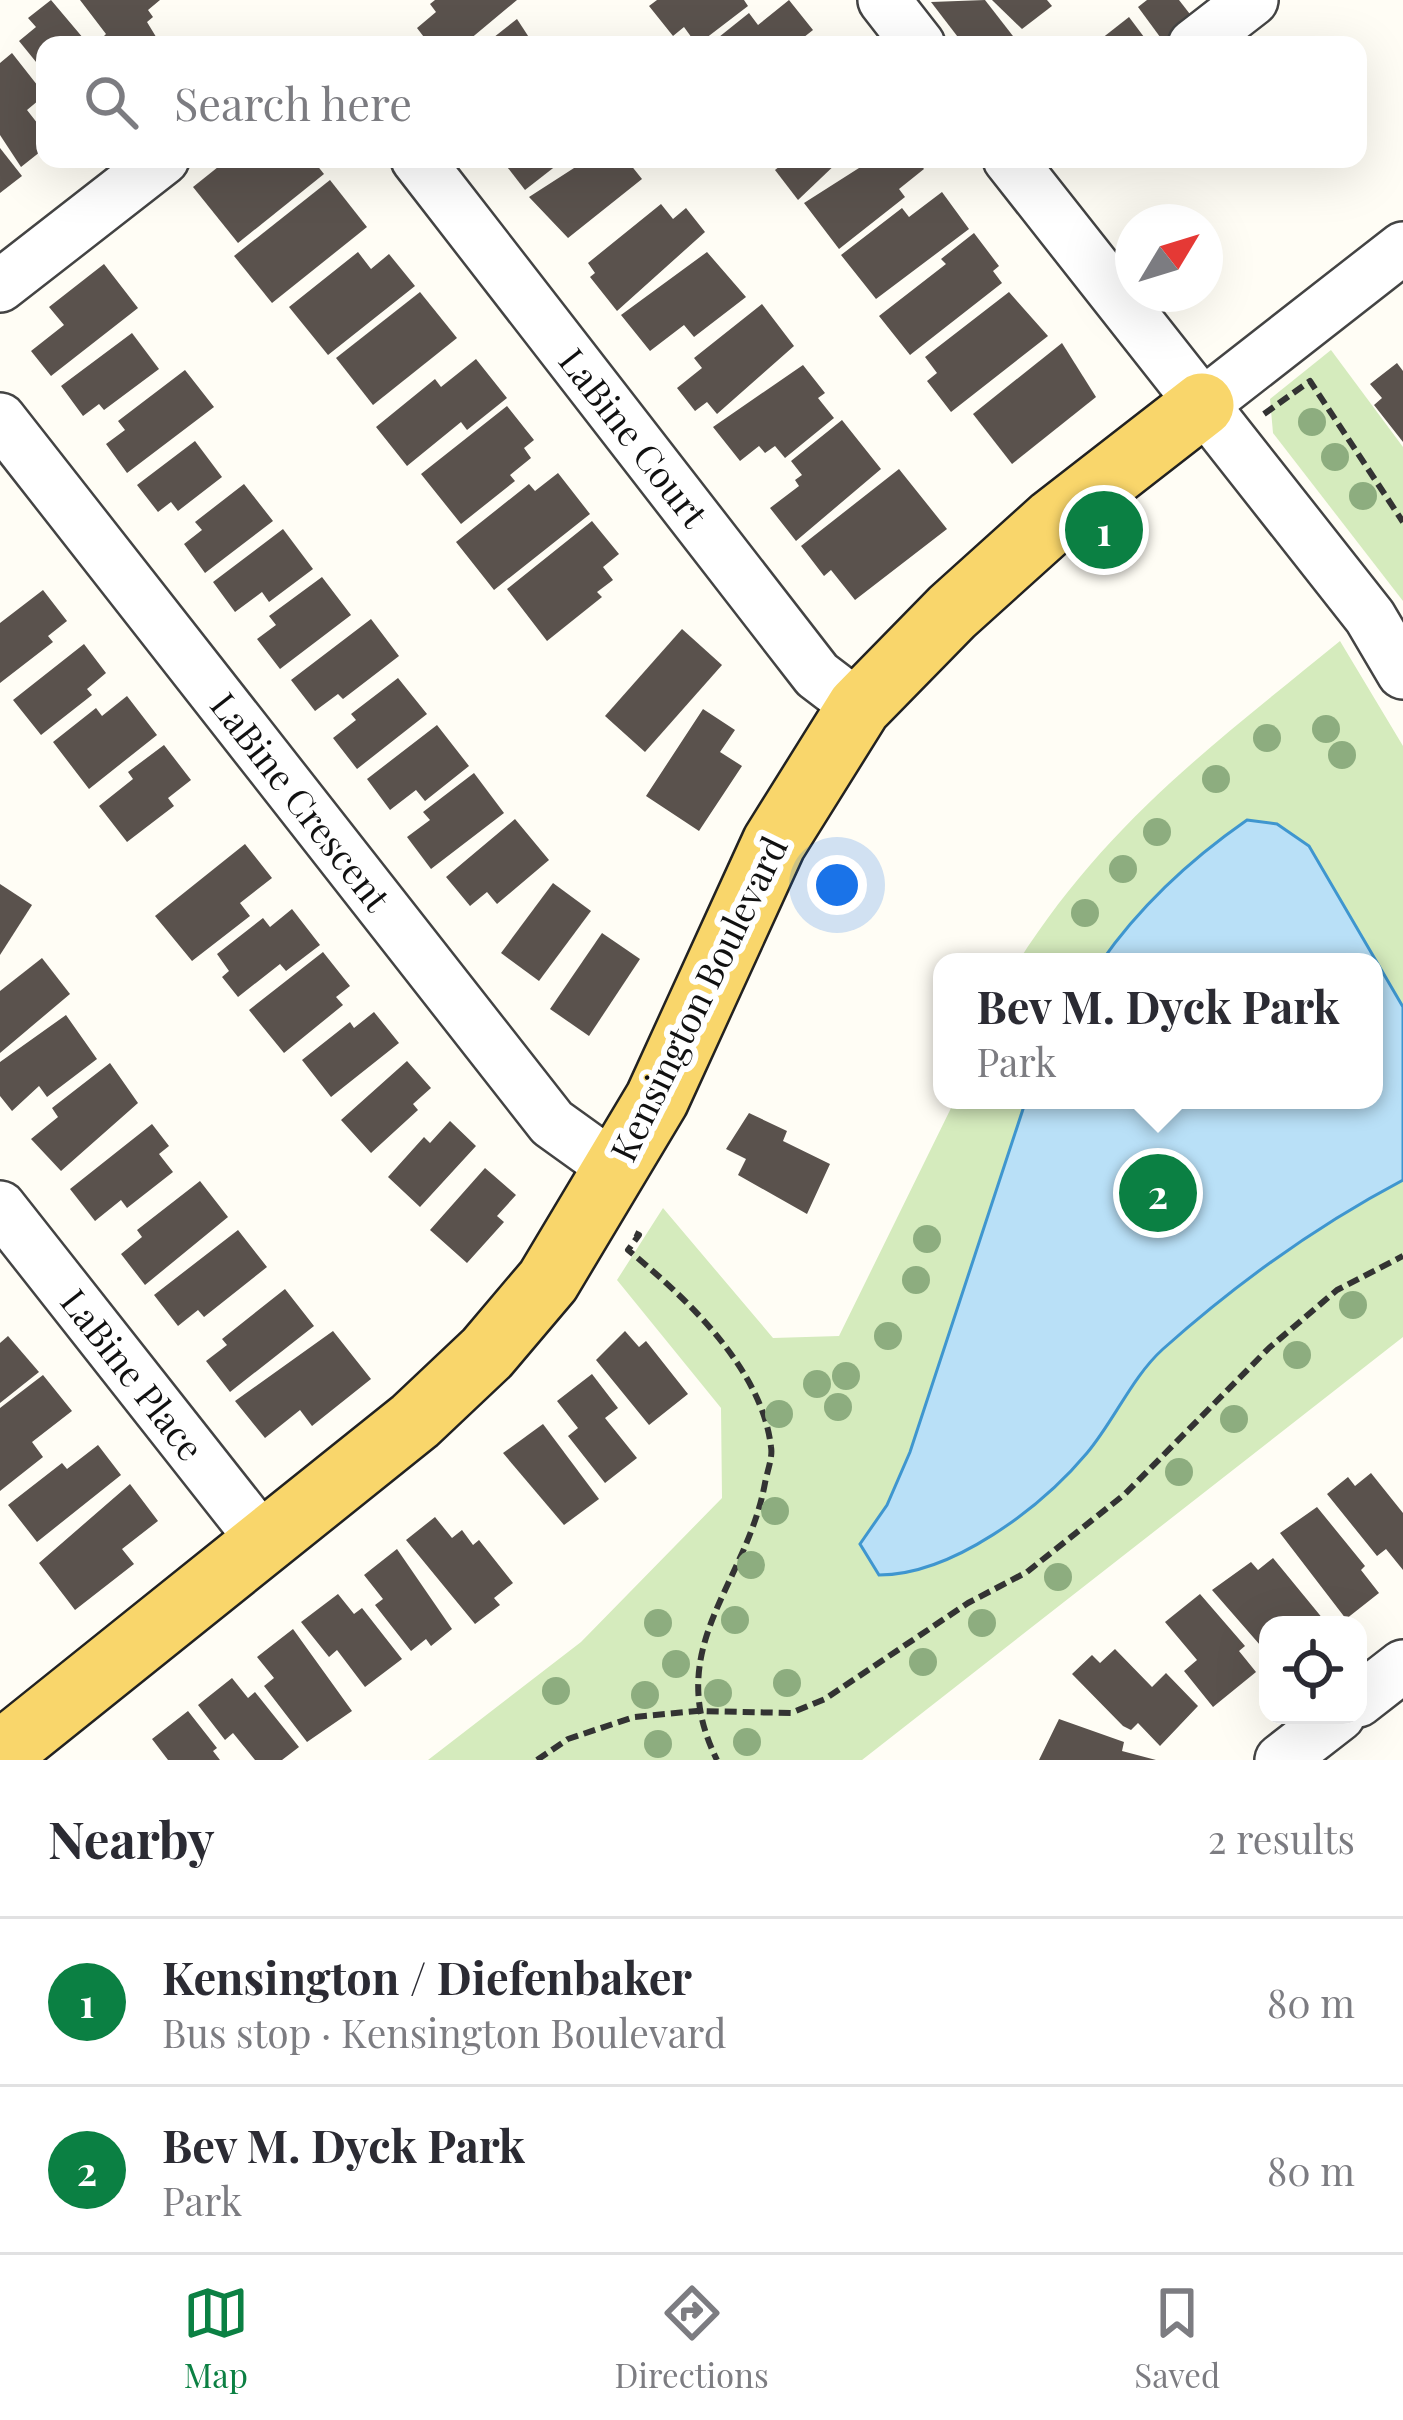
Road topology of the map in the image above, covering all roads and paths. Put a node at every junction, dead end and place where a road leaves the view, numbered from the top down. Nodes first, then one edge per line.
1 (884, 0) edge
2 (1252, 0) edge
3 (913, 36) edge
4 (1206, 36) edge
5 (151, 168) edge
6 (423, 168) edge
7 (1029, 168) edge
8 (1403, 248) edge
9 (0, 286) edge
10 (1219, 392) junction
11 (0, 419) edge
12 (1403, 522) edge
13 (1403, 673) edge
14 (859, 707) junction
15 (604, 1188) junction
16 (0, 1207) edge
17 (1403, 1256) edge
18 (264, 1542) junction
19 (1403, 1666) edge
20 (1367, 1693) edge
21 (697, 1711) junction
22 (1327, 1724) edge
23 (0, 1754) edge
24 (537, 1760) edge
25 (717, 1760) edge
26 (1281, 1760) edge

1 - 3 street
2 - 4 street
5 - 9 street
6 - 14 street, LaBine Court
7 - 10 street
8 - 10 street, Kensington Boulevard
10 - 12 path
10 - 13 street
10 - 14 main road, Kensington Boulevard
11 - 15 street, LaBine Crescent
14 - 15 main road, Kensington Boulevard
15 - 18 main road, Kensington Boulevard
15 - 21 path
16 - 18 street, LaBine Place
17 - 21 path
18 - 23 main road, Kensington Boulevard
19 - 20 street
21 - 24 path
21 - 25 path
22 - 26 street

